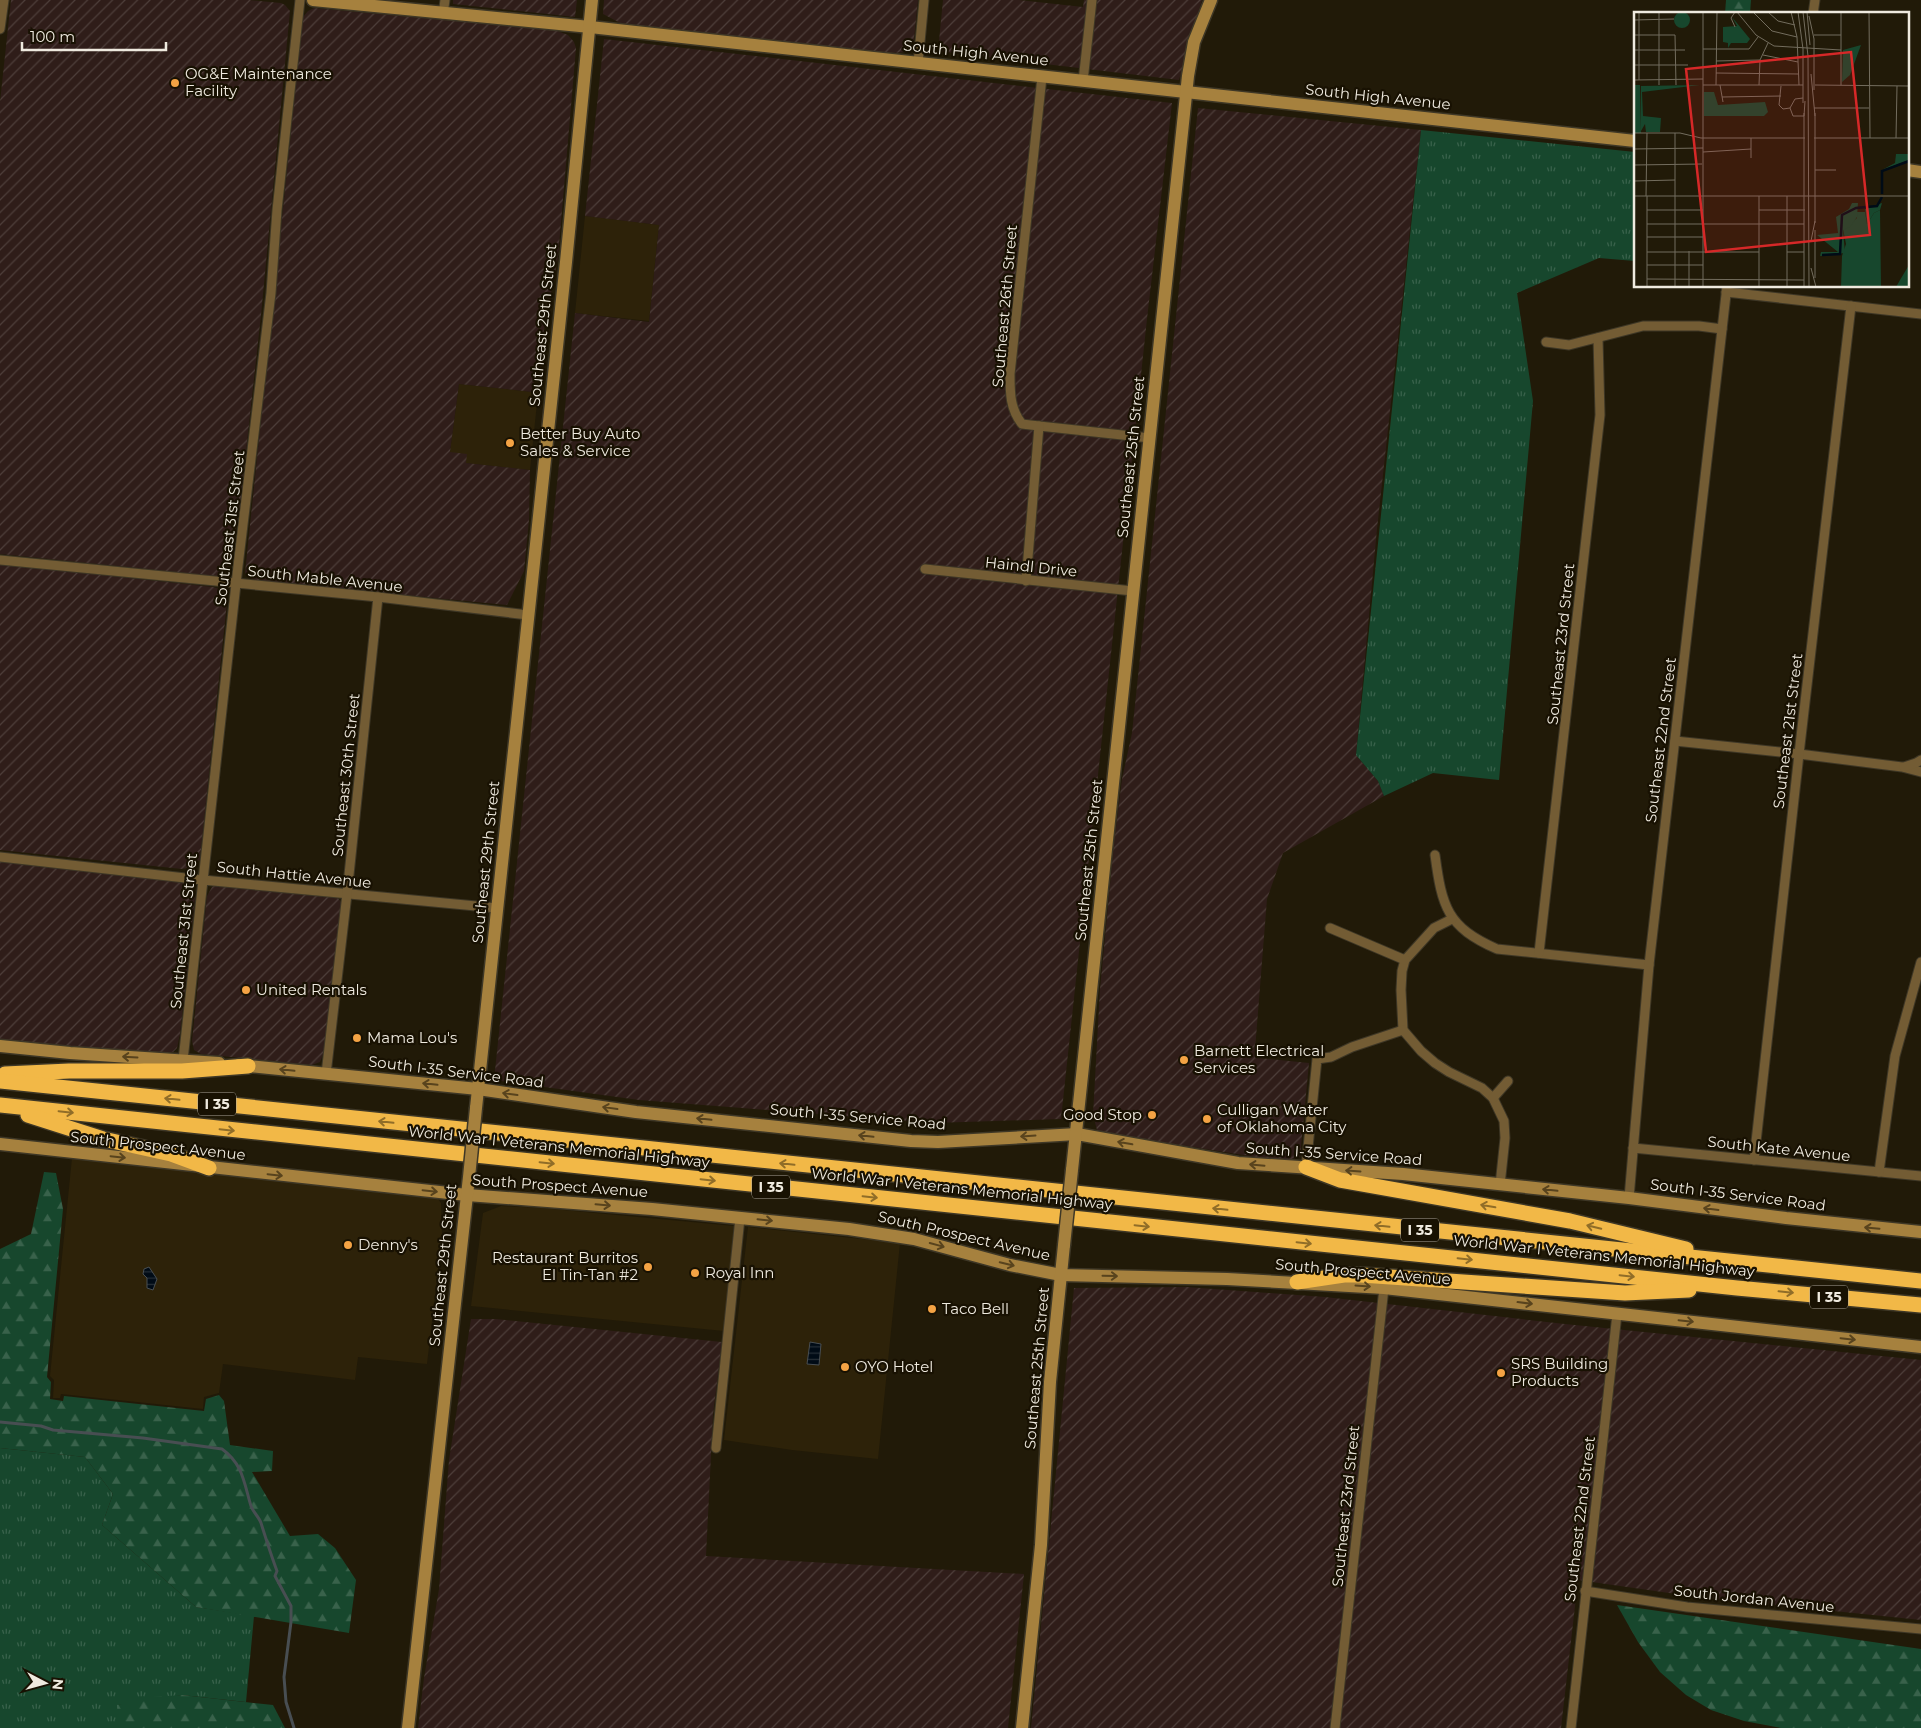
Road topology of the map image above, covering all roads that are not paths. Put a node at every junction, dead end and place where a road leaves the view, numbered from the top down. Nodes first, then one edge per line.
1 (4, 0) edge
2 (300, 0) edge
3 (313, 0) edge
4 (445, 0) edge
5 (592, 0) edge
6 (924, 0) edge
7 (1092, 0) edge
8 (1211, 0) edge
9 (443, 14) junction
10 (590, 27) junction
11 (0, 29) edge
12 (918, 63) junction
13 (1042, 77) junction
14 (1083, 81) junction
15 (1186, 92) junction
16 (1634, 141) edge
17 (1908, 170) edge
18 (1921, 172) edge
19 (1727, 289) edge
20 (1851, 306) junction
21 (1921, 314) edge
22 (1722, 329) junction
23 (1598, 338) junction
24 (1546, 342) dead end
25 (1039, 426) junction
26 (1150, 438) junction
27 (0, 560) edge
28 (926, 569) dead end
29 (1026, 581) junction
30 (237, 584) junction
31 (1133, 591) junction
32 (378, 597) junction
33 (528, 615) junction
34 (1675, 741) junction
35 (1799, 754) junction
36 (1921, 760) edge
37 (1902, 767) junction
38 (1921, 772) edge
39 (1435, 855) dead end
40 (0, 857) edge
41 (203, 880) junction
42 (347, 894) junction
43 (497, 908) junction
44 (1452, 919) junction
45 (1330, 928) dead end
46 (1539, 953) junction
47 (1405, 960) junction
48 (1921, 962) edge
49 (1649, 965) junction
50 (1403, 1030) junction
51 (0, 1046) edge
52 (183, 1060) junction
53 (248, 1066) junction
54 (326, 1074) junction
55 (0, 1075) edge
56 (0, 1081) edge
57 (1508, 1081) dead end
58 (478, 1089) junction
59 (1492, 1098) junction
60 (0, 1106) edge
61 (1076, 1134) junction
62 (0, 1144) edge
63 (1634, 1148) junction
64 (1754, 1160) junction
65 (1306, 1167) junction
66 (209, 1168) junction
67 (1879, 1172) junction
68 (1921, 1176) edge
69 (1500, 1185) junction
70 (467, 1195) junction
71 (1629, 1198) junction
72 (740, 1218) junction
73 (1921, 1232) edge
74 (1744, 1263) junction
75 (1061, 1274) junction
76 (1921, 1281) edge
77 (1297, 1282) junction
78 (1384, 1288) junction
79 (1737, 1288) junction
80 (1921, 1305) edge
81 (1617, 1314) junction
82 (1921, 1347) edge
83 (716, 1448) dead end
84 (1585, 1591) junction
85 (1921, 1630) edge
86 (408, 1728) edge
87 (1022, 1728) edge
88 (1335, 1728) edge
89 (1571, 1728) edge

1 - 11 street
2 - 30 street, Southeast 31st Street
3 - 9 main road, South High Avenue
4 - 9 street
5 - 10 main road, Southeast 29th Street
6 - 12 street
7 - 14 street
8 - 15 main road, Southeast 25th Street
9 - 10 main road, South High Avenue
10 - 12 main road, South High Avenue
10 - 33 main road, Southeast 29th Street
12 - 13 main road, South High Avenue
13 - 14 main road, South High Avenue
13 - 25 street, Southeast 26th Street
14 - 15 main road, South High Avenue
15 - 16 main road, South High Avenue
15 - 26 main road, Southeast 25th Street
17 - 18 main road
19 - 20 street
19 - 22 street, Southeast 22nd Street
20 - 21 street
20 - 35 street, Southeast 21st Street
22 - 23 street
22 - 34 street, Southeast 22nd Street
23 - 24 street
23 - 46 street, Southeast 23rd Street
25 - 26 street, Southeast 26th Street
25 - 29 street
26 - 31 main road, Southeast 25th Street
27 - 30 street, South Mable Avenue
28 - 29 street, Haindl Drive
29 - 31 street, Haindl Drive
30 - 32 street, South Mable Avenue
30 - 41 street, Southeast 31st Street
31 - 61 main road, Southeast 25th Street
32 - 33 street, South Mable Avenue
32 - 42 street, Southeast 30th Street
33 - 43 main road, Southeast 29th Street
34 - 35 street
34 - 49 street, Southeast 22nd Street
35 - 37 street
35 - 64 street, Southeast 21st Street
36 - 37 street
37 - 38 street
39 - 44 street
40 - 41 street, South Hattie Avenue
41 - 42 street, South Hattie Avenue
41 - 52 street, Southeast 31st Street
42 - 43 street, South Hattie Avenue
42 - 54 street, Southeast 30th Street
43 - 58 main road, Southeast 29th Street
44 - 46 street
44 - 47 street
45 - 47 street
46 - 49 street
47 - 50 street
48 - 67 street
49 - 63 street, Southeast 22nd Street
50 - 59 street
50 - 65 street
52 -> 51 main road, South I-35 Service Road
52 - 53 main road, South I-35 Service Road
54 -> 53 main road, South I-35 Service Road
53 - 55 highway
58 -> 54 main road, South I-35 Service Road
74 -> 56 highway, World War I Veterans Memorial Highway / I 35
57 - 59 street
61 -> 58 main road, South I-35 Service Road
58 - 70 main road, Southeast 29th Street, bridge
59 - 69 street
60 - 66 highway
60 -> 79 highway, World War I Veterans Memorial Highway / I 35
65 -> 61 main road, South I-35 Service Road
61 - 75 main road, Southeast 25th Street, bridge
62 -> 66 main road, South Prospect Avenue
63 - 64 street, South Kate Avenue
63 - 71 street, Southeast 22nd Street
64 - 67 street, South Kate Avenue
69 -> 65 main road, South I-35 Service Road
74 -> 65 highway
66 -> 70 main road, South Prospect Avenue
67 - 68 street, South Kate Avenue
71 -> 69 main road, South I-35 Service Road
70 -> 72 main road, South Prospect Avenue
70 - 86 main road, Southeast 29th Street
73 -> 71 main road, South I-35 Service Road
72 -> 75 main road, South Prospect Avenue
72 - 83 street
74 - 76 highway, World War I Veterans Memorial Highway / I 35
75 -> 77 main road, South Prospect Avenue
75 - 87 main road, Southeast 25th Street
77 -> 78 main road, South Prospect Avenue
77 - 79 highway
78 -> 81 main road, South Prospect Avenue
78 - 88 street, Southeast 23rd Street
79 -> 80 highway, World War I Veterans Memorial Highway / I 35
81 -> 82 main road, South Prospect Avenue
81 - 84 street, Southeast 22nd Street
84 - 85 street, South Jordan Avenue
84 - 89 street, Southeast 22nd Street

